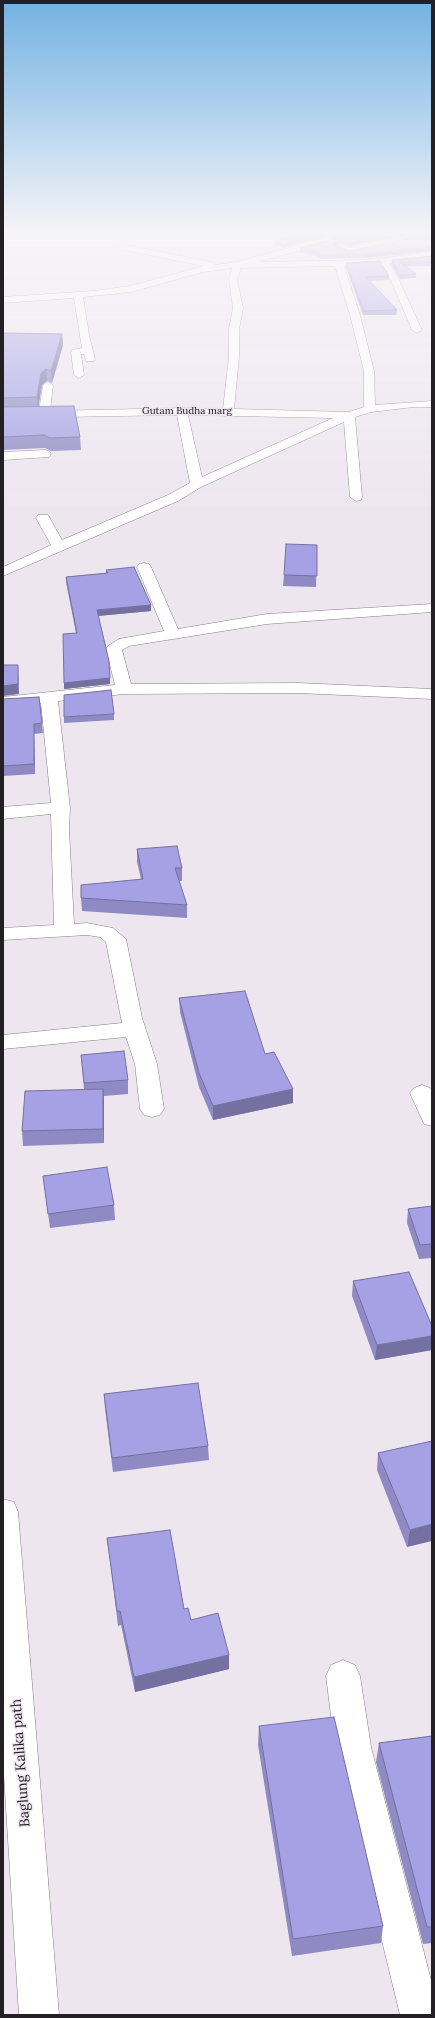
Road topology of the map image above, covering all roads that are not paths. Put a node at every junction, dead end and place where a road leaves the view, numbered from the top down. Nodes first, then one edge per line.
1 (83, 328) edge
2 (234, 328) edge
3 (358, 328) edge
4 (79, 375) dead end
5 (48, 385) edge
6 (432, 404) edge
7 (370, 409) junction
8 (182, 411) junction
9 (228, 411) junction
10 (44, 413) junction
11 (3, 415) edge
12 (349, 415) junction
13 (45, 454) edge
14 (3, 456) edge
15 (197, 484) junction
16 (356, 497) dead end
17 (43, 518) dead end
18 (59, 546) junction
19 (144, 567) dead end
20 (6, 569) edge
21 (432, 608) edge
22 (173, 635) junction
23 (124, 689) junction
24 (432, 694) edge
25 (49, 696) junction
26 (3, 702) edge
27 (61, 808) junction
28 (3, 813) edge
29 (64, 929) junction
30 (3, 934) edge
31 (135, 1029) junction
32 (3, 1042) edge
33 (422, 1094) dead end
34 (152, 1108) dead end
35 (432, 1118) edge
36 (3, 1512) edge
37 (343, 1676) dead end
38 (39, 2015) edge
39 (420, 2015) edge

1 - 4 street
2 - 9 street
3 - 7 street
5 - 10 street
6 - 7 street, Gutam Budha marg
7 - 12 street, Gutam Budha marg
8 - 9 street, Gutam Budha marg
8 - 10 street, Gutam Budha marg
8 - 15 street
9 - 12 street, Gutam Budha marg
10 - 11 street, Gutam Budha marg
12 - 15 street
12 - 16 street
13 - 14 street
15 - 18 street
17 - 18 street
18 - 20 street
19 - 22 street
21 - 22 street
22 - 23 street
23 - 24 street
23 - 25 street
25 - 26 street
25 - 27 street
27 - 28 street
27 - 29 street
29 - 30 street
29 - 31 street
31 - 32 street
31 - 34 street
33 - 35 street
36 - 38 street, Baglung Kalika path
37 - 39 street

